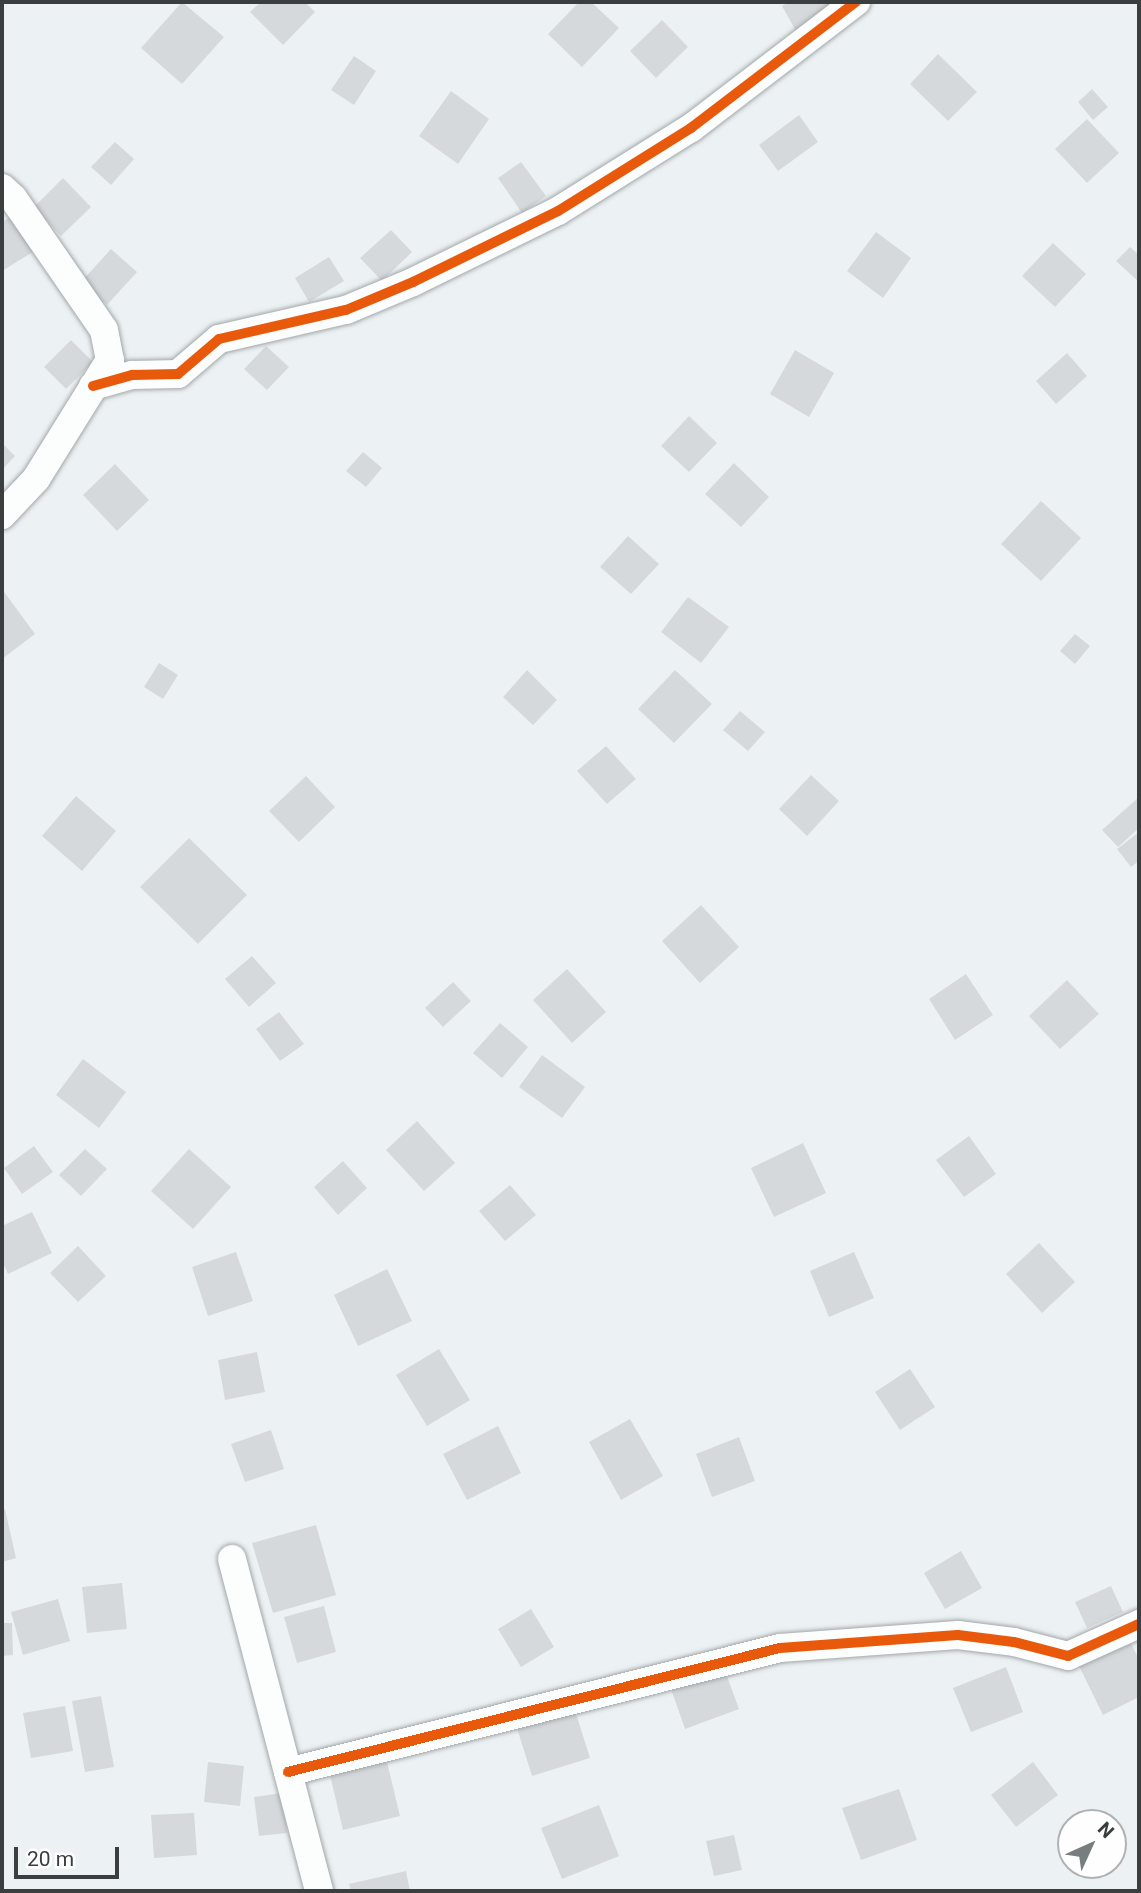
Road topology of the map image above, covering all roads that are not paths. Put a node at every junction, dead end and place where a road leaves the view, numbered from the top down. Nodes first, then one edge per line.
1 (856, 2) edge
2 (2, 188) edge
3 (93, 386) junction
4 (2, 515) edge
5 (232, 1559) dead end
6 (1139, 1624) edge
7 (288, 1772) junction
8 (319, 1891) edge

1 - 3 street
2 - 3 street
3 - 4 street
5 - 7 street
6 - 7 street
7 - 8 street

